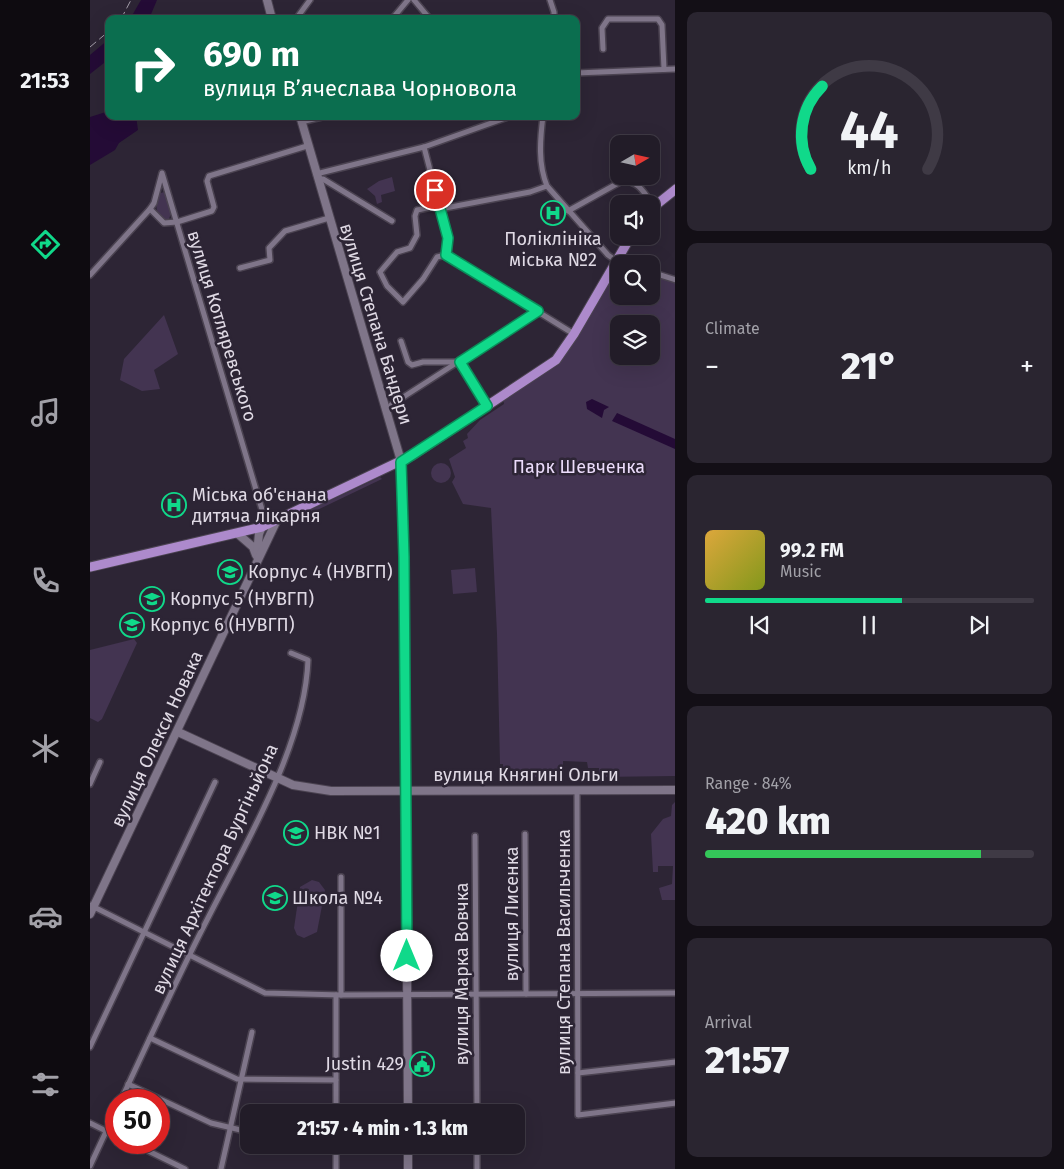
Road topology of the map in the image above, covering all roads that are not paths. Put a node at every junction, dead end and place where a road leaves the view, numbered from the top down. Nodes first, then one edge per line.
1 (267, 0) edge
2 (310, 0) edge
3 (408, 0) edge
4 (414, 0) edge
5 (550, 0) edge
6 (271, 15) edge
7 (299, 15) edge
8 (395, 15) edge
9 (427, 15) edge
10 (554, 15) edge
11 (603, 49) dead end
12 (664, 69) junction
13 (675, 69) edge
14 (580, 73) edge
15 (301, 120) edge
16 (500, 120) edge
17 (543, 120) edge
18 (307, 146) junction
19 (424, 147) junction
20 (317, 177) junction
21 (547, 186) junction
22 (675, 189) edge
23 (644, 195) edge
24 (660, 202) edge
25 (150, 209) junction
26 (440, 209) junction
27 (568, 211) junction
28 (329, 218) junction
29 (392, 221) dead end
30 (177, 222) junction
31 (446, 255) junction
32 (610, 255) edge
33 (240, 268) dead end
34 (610, 269) edge
35 (90, 275) edge
36 (660, 275) edge
37 (675, 280) edge
38 (538, 311) junction
39 (574, 334) junction
40 (401, 341) dead end
41 (460, 362) junction
42 (391, 405) dead end
43 (487, 406) junction
44 (401, 462) junction
45 (276, 522) junction
46 (262, 527) junction
47 (238, 534) junction
48 (267, 538) junction
49 (257, 558) junction
50 (90, 567) edge
51 (291, 653) dead end
52 (178, 732) junction
53 (100, 762) dead end
54 (276, 779) junction
55 (215, 782) dead end
56 (90, 784) edge
57 (406, 790) junction
58 (577, 790) junction
59 (675, 790) edge
60 (525, 834) dead end
61 (475, 836) dead end
62 (341, 877) dead end
63 (91, 909) edge
64 (145, 934) junction
65 (189, 956) junction
66 (675, 993) edge
67 (407, 994) junction
68 (476, 994) junction
69 (526, 994) junction
70 (577, 994) junction
71 (339, 995) junction
72 (252, 1032) dead end
73 (150, 1038) junction
74 (90, 1047) edge
75 (675, 1062) edge
76 (578, 1073) junction
77 (242, 1080) junction
78 (336, 1080) junction
79 (128, 1084) junction
80 (126, 1089) edge
81 (675, 1103) edge
82 (336, 1104) edge
83 (408, 1104) edge
84 (477, 1104) edge
85 (90, 1123) edge
86 (230, 1129) junction
87 (105, 1130) edge
88 (240, 1131) edge
89 (105, 1133) edge
90 (154, 1154) edge
91 (336, 1154) edge
92 (408, 1154) edge
93 (477, 1154) edge
94 (90, 1166) edge
95 (185, 1169) edge
96 (221, 1169) edge
97 (336, 1169) edge
98 (408, 1169) edge
99 (478, 1169) edge

1 - 6 main road
2 - 7 street
3 - 8 street
4 - 9 street
5 - 10 street
11 - 12 street
12 - 13 street
12 - 14 street
15 - 18 main road, вулиця Степана Бандери
16 - 19 street
17 - 21 street
18 - 20 main road, вулиця Степана Бандери
18 - 30 street
19 - 20 street
19 - 26 street
20 - 28 main road, вулиця Степана Бандери
20 - 29 street
21 - 26 street
21 - 27 street
22 - 24 main road
23 - 27 street
25 - 30 street, вулиця Котляревського
25 - 30 street
25 - 35 street
26 - 31 street
26 - 31 street
27 - 32 street
28 - 33 street
28 - 44 main road, вулиця Степана Бандери
30 - 46 street, вулиця Котляревського
31 - 38 street
34 - 39 main road
36 - 37 street
38 - 39 street
38 - 41 street
39 - 43 main road
40 - 41 street
41 - 42 street
41 - 43 street
43 - 44 main road
44 - 45 main road
44 - 57 main road, вулиця Степана Бандери
45 - 46 main road
45 - 48 main road, вулиця Олекси Новака
46 - 47 main road
46 - 48 main road
46 - 49 main road
47 - 49 main road
47 - 50 main road
48 - 49 main road, вулиця Олекси Новака
49 - 52 main road, вулиця Олекси Новака
51 - 54 street, вулиця Архітектора Бургіньйона
52 - 54 main road, вулиця Княгині Ольги
52 - 63 main road, вулиця Олекси Новака
53 - 56 street
54 - 57 main road, вулиця Княгині Ольги
54 - 65 street, вулиця Архітектора Бургіньйона
55 - 64 street
57 - 58 main road, вулиця Княгині Ольги
57 - 67 main road, вулиця Степана Бандери
58 - 59 main road, вулиця Княгині Ольги
58 - 70 street, вулиця Степана Васильченка
60 - 69 street, вулиця Лисенка
61 - 68 street, вулиця Марка Вовчка
62 - 71 street
63 - 64 street
64 - 65 street
64 - 74 street
65 - 71 street
65 - 73 street, вулиця Архітектора Бургіньйона
66 - 70 street
67 - 68 street
67 - 71 street
67 - 83 main road, вулиця Степана Бандери
68 - 69 street
68 - 84 street, вулиця Марка Вовчка
69 - 70 street
70 - 76 street, вулиця Степана Васильченка
71 - 78 street
72 - 77 street
73 - 77 street
73 - 79 street, вулиця Архітектора Бургіньйона
75 - 76 street
76 - 81 street, вулиця Степана Васильченка
77 - 78 street
77 - 86 street
78 - 82 street
79 - 80 street, вулиця Архітектора Бургіньйона
79 - 86 street
85 - 87 street
86 - 88 street
86 - 96 street
89 - 94 street
90 - 95 street
91 - 97 street
92 - 98 main road
93 - 99 street

